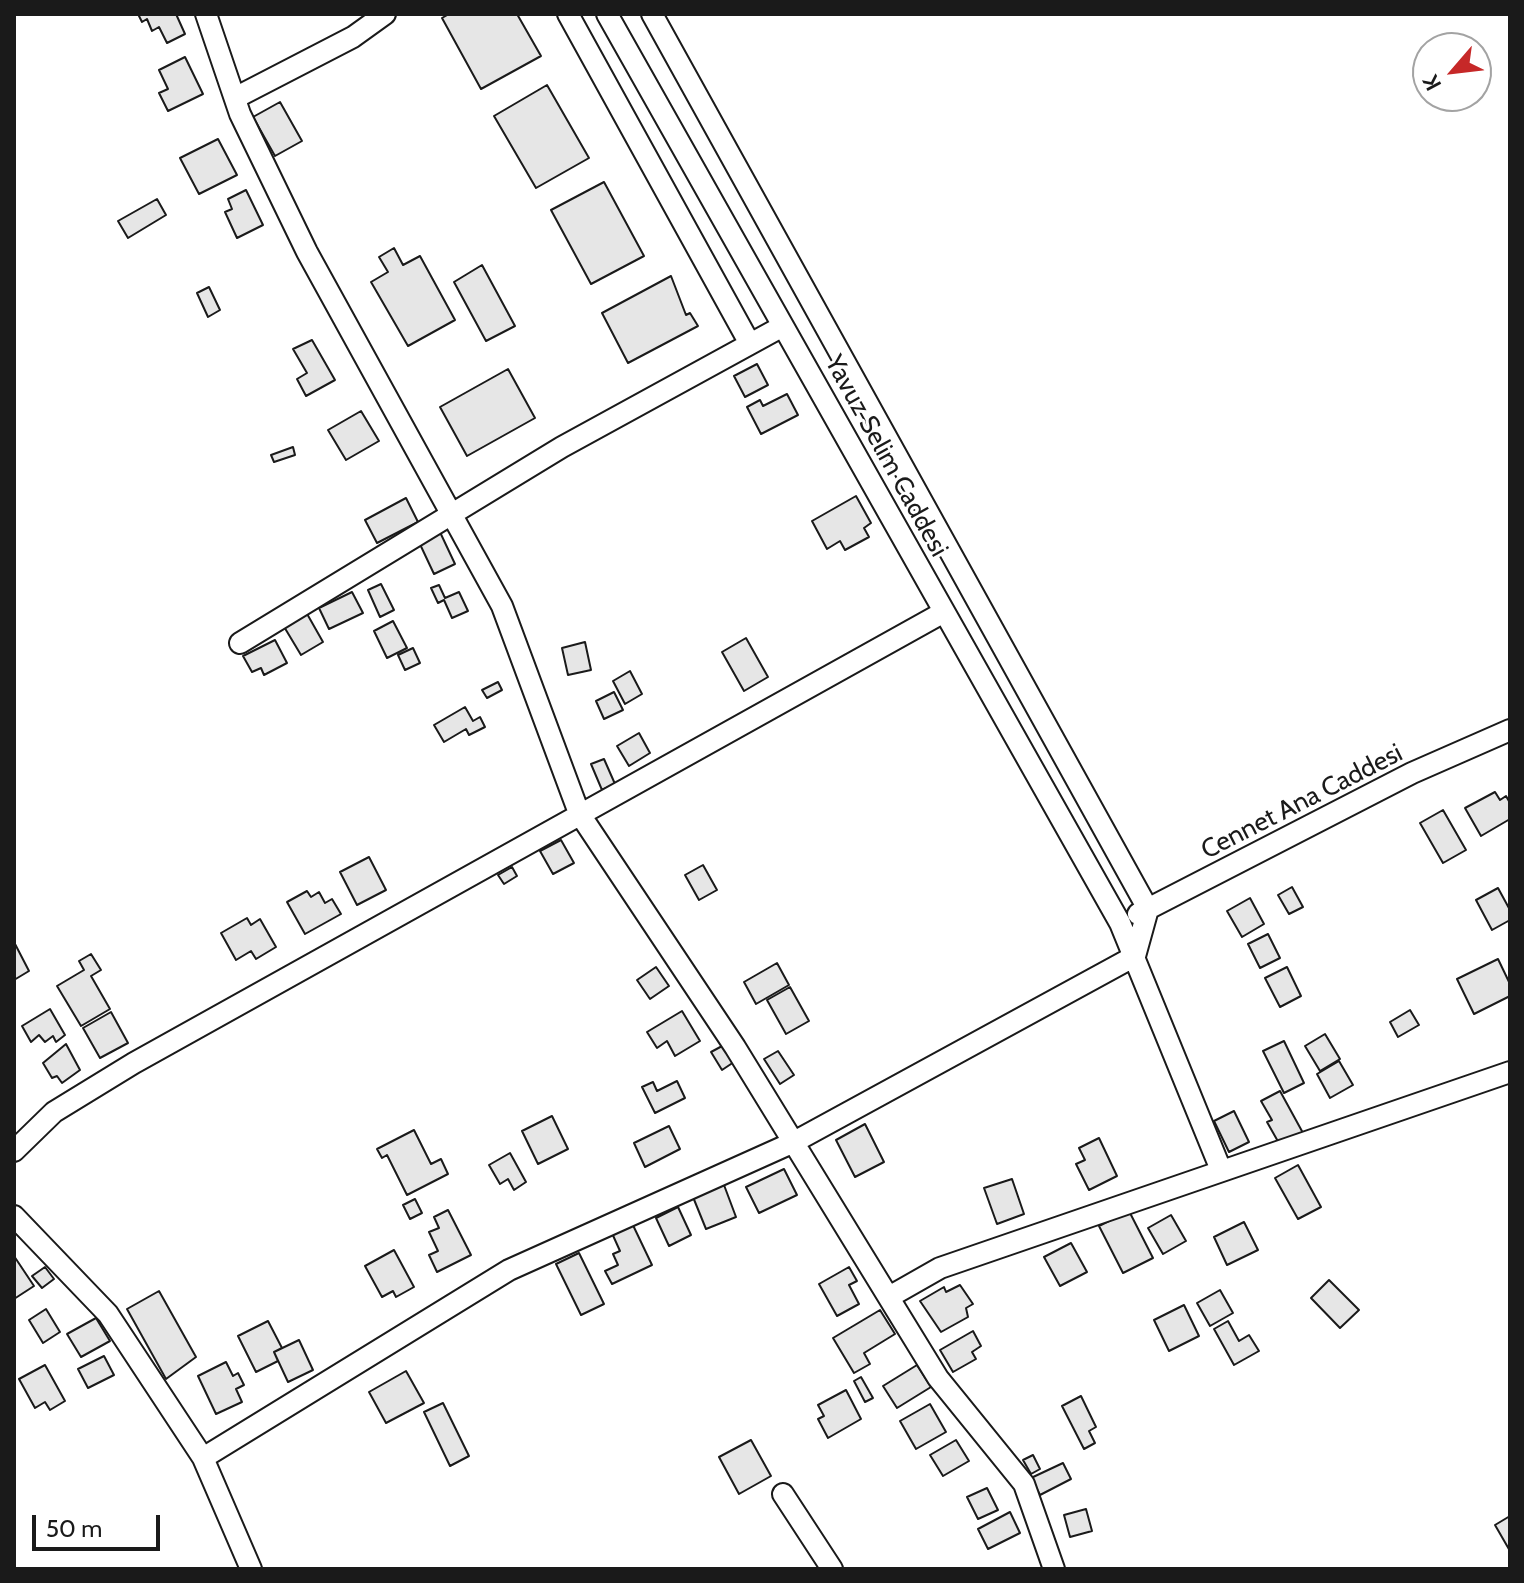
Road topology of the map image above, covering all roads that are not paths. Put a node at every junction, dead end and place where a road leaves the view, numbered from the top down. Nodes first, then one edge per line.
1 (206, 14) edge
2 (385, 14) edge
3 (568, 14) edge
4 (607, 14) edge
5 (652, 14) edge
6 (235, 98) junction
7 (783, 326) junction
8 (750, 344) junction
9 (452, 515) junction
10 (944, 612) junction
11 (240, 643) dead end
12 (1510, 730) edge
13 (579, 813) junction
14 (1148, 909) junction
15 (1120, 923) junction
16 (1135, 956) junction
17 (1510, 1072) edge
18 (794, 1142) junction
19 (14, 1151) edge
20 (1221, 1170) junction
21 (14, 1216) edge
22 (889, 1297) junction
23 (203, 1458) junction
24 (783, 1494) dead end
25 (251, 1569) edge
26 (832, 1569) edge
27 (1054, 1569) edge

1 - 6 street
2 - 6 street
3 - 8 street
4 - 7 street, Yavuz Selim Caddesi
5 - 14 street, Yavuz Selim Caddesi
6 - 9 street
7 - 8 street
7 - 10 street, Yavuz Selim Caddesi
8 - 9 street
9 - 11 street
9 - 13 street
10 - 13 street
10 - 15 street, Yavuz Selim Caddesi
12 - 14 street, Cennet Ana Caddesi
13 - 18 street
13 - 19 street
14 - 15 street, Cennet Ana Caddesi
14 - 16 street
15 - 16 street, Yavuz Selim Caddesi
16 - 18 street
16 - 20 street, Yavuz Selim Caddesi
17 - 20 street
18 - 22 street
18 - 23 street
20 - 22 street
21 - 23 street
22 - 27 street
23 - 25 street
24 - 26 street

